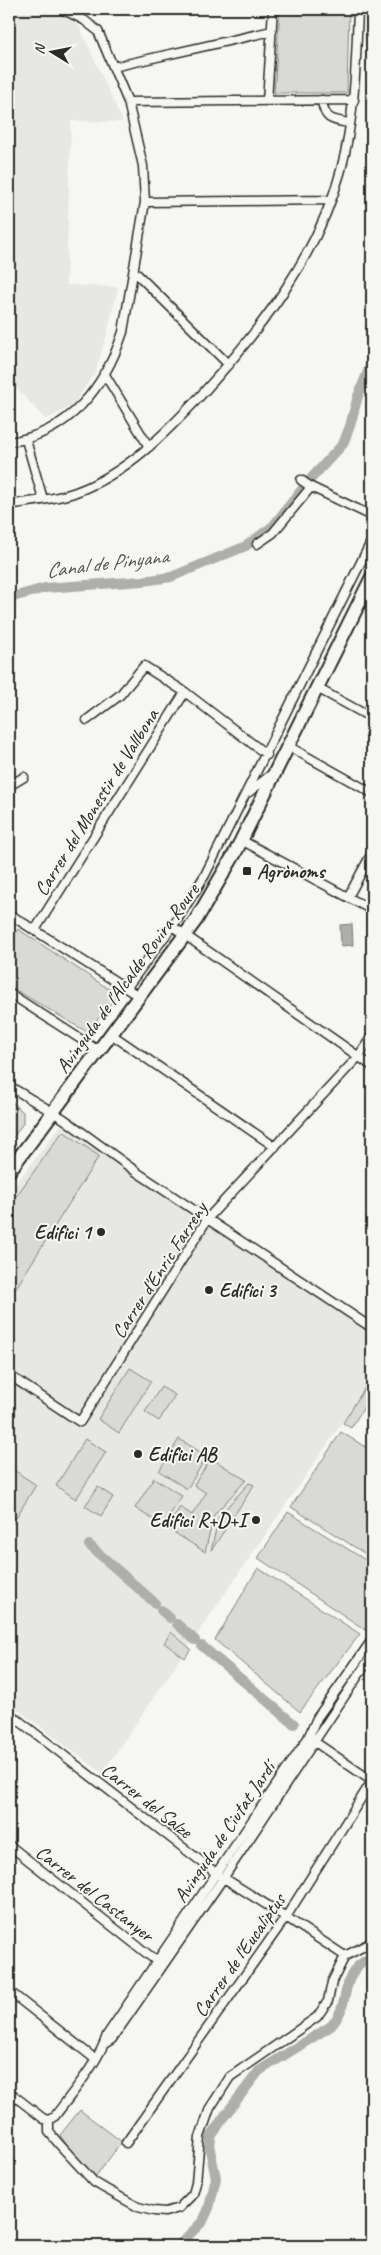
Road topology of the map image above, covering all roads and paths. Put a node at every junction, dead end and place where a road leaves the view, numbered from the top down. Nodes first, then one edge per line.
1 (62, 9) edge
2 (273, 9) edge
3 (358, 9) edge
4 (272, 31) junction
5 (113, 67) junction
6 (322, 100) junction
7 (354, 100) junction
8 (128, 102) junction
9 (267, 102) junction
10 (350, 123) junction
11 (330, 200) junction
12 (145, 202) junction
13 (134, 271) junction
14 (229, 365) junction
15 (104, 373) junction
16 (26, 440) junction
17 (9, 442) edge
18 (149, 447) junction
19 (301, 480) dead end
20 (311, 487) junction
21 (43, 499) junction
22 (9, 505) edge
23 (372, 516) edge
24 (372, 540) edge
25 (257, 544) dead end
26 (372, 553) edge
27 (364, 558) junction
28 (372, 576) edge
29 (316, 688) junction
30 (184, 692) junction
31 (372, 718) edge
32 (88, 720) dead end
33 (288, 746) junction
34 (266, 755) junction
35 (275, 771) junction
36 (24, 777) dead end
37 (9, 786) edge
38 (247, 793) junction
39 (372, 794) edge
40 (241, 840) junction
41 (372, 853) edge
42 (348, 896) junction
43 (372, 910) edge
44 (9, 914) edge
45 (172, 926) junction
46 (35, 930) junction
47 (185, 936) junction
48 (127, 987) junction
49 (9, 993) edge
50 (140, 997) junction
51 (111, 1034) junction
52 (372, 1036) edge
53 (99, 1051) junction
54 (358, 1057) junction
55 (372, 1066) edge
56 (9, 1086) edge
57 (53, 1112) junction
58 (275, 1146) junction
59 (9, 1171) edge
60 (208, 1218) junction
61 (372, 1328) edge
62 (9, 1375) edge
63 (372, 1640) edge
64 (372, 1655) edge
65 (9, 1712) edge
66 (311, 1740) junction
67 (372, 1781) edge
68 (9, 1845) edge
69 (216, 1873) junction
70 (224, 1877) junction
71 (286, 1917) junction
72 (372, 1942) edge
73 (345, 1956) junction
74 (159, 1963) junction
75 (9, 1990) edge
76 (95, 2059) junction
77 (9, 2092) edge
78 (49, 2120) junction
79 (126, 2143) dead end

1 - 5 street
2 - 4 street
3 - 7 street
4 - 5 street
4 - 9 street
5 - 8 street
6 - 7 street
6 - 9 street
6 - 10 street
7 - 10 street
8 - 9 street
8 - 12 street
10 - 11 street
11 - 12 street
11 - 14 street
12 - 13 street
13 - 14 street
13 - 15 street
14 - 18 street
15 - 16 street
15 - 18 street
16 - 17 street
16 - 21 street
18 - 21 street
19 - 20 street
20 - 23 street
20 - 25 street
21 - 22 street
24 - 27 street, Avinguda de l'Alcalde Rovira Roure
26 - 27 street
27 - 34 street, Avinguda de l'Alcalde Rovira Roure
28 - 29 main road, Avinguda de l'Alcalde Rovira Roure
29 - 31 street
29 - 33 main road, Avinguda de l'Alcalde Rovira Roure
30 - 32 street
30 - 34 street
30 - 46 street, Carrer del Monestir de Vallbona
33 - 35 main road, Avinguda de l'Alcalde Rovira Roure
33 - 39 street
34 - 38 street, Avinguda de l'Alcalde Rovira Roure
35 - 38 street, Avinguda de l'Alcalde Rovira Roure
35 - 40 main road, Avinguda de l'Alcalde Rovira Roure
36 - 37 street
38 - 45 street, Avinguda de l'Alcalde Rovira Roure
40 - 42 street
40 - 47 main road, Avinguda de l'Alcalde Rovira Roure
41 - 42 street
42 - 43 street
44 - 46 street
45 - 47 street
45 - 48 street, Avinguda de l'Alcalde Rovira Roure
46 - 48 street
47 - 50 main road, Avinguda de l'Alcalde Rovira Roure
47 - 54 street
48 - 50 street
49 - 53 street
50 - 51 main road, Avinguda de l'Alcalde Rovira Roure
51 - 53 main road, Avinguda de l'Alcalde Rovira Roure
51 - 58 street
52 - 54 street, Carrer d'Enric Farreny
53 - 57 main road, Avinguda de l'Alcalde Rovira Roure
54 - 55 street
54 - 58 street, Carrer d'Enric Farreny
56 - 57 street
57 - 59 main road, Avinguda de l'Alcalde Rovira Roure
57 - 60 street
58 - 60 street, Carrer d'Enric Farreny
60 - 61 street
60 - 62 street, Carrer d'Enric Farreny
63 - 66 street, Avinguda de Ciutat Jardí
64 - 66 street, Avinguda de Ciutat Jardí
65 - 69 street, Carrer del Salze
66 - 67 street
66 - 69 street, Avinguda de Ciutat Jardí
66 - 70 street, Avinguda de Ciutat Jardí
67 - 71 street, Carrer de l'Eucaliptus
68 - 74 street, Carrer del Castanyer
69 - 70 street, Carrer del Salze
69 - 74 street, Avinguda de Ciutat Jardí
70 - 71 street, Carrer del Salze
70 - 74 street, Avinguda de Ciutat Jardí
71 - 73 street, Carrer del Salze
71 - 79 street, Carrer de l'Eucaliptus
72 - 73 street
73 - 78 street
74 - 76 street, Avinguda de Ciutat Jardí
75 - 76 street
76 - 78 street, Avinguda de Ciutat Jardí
77 - 78 street

